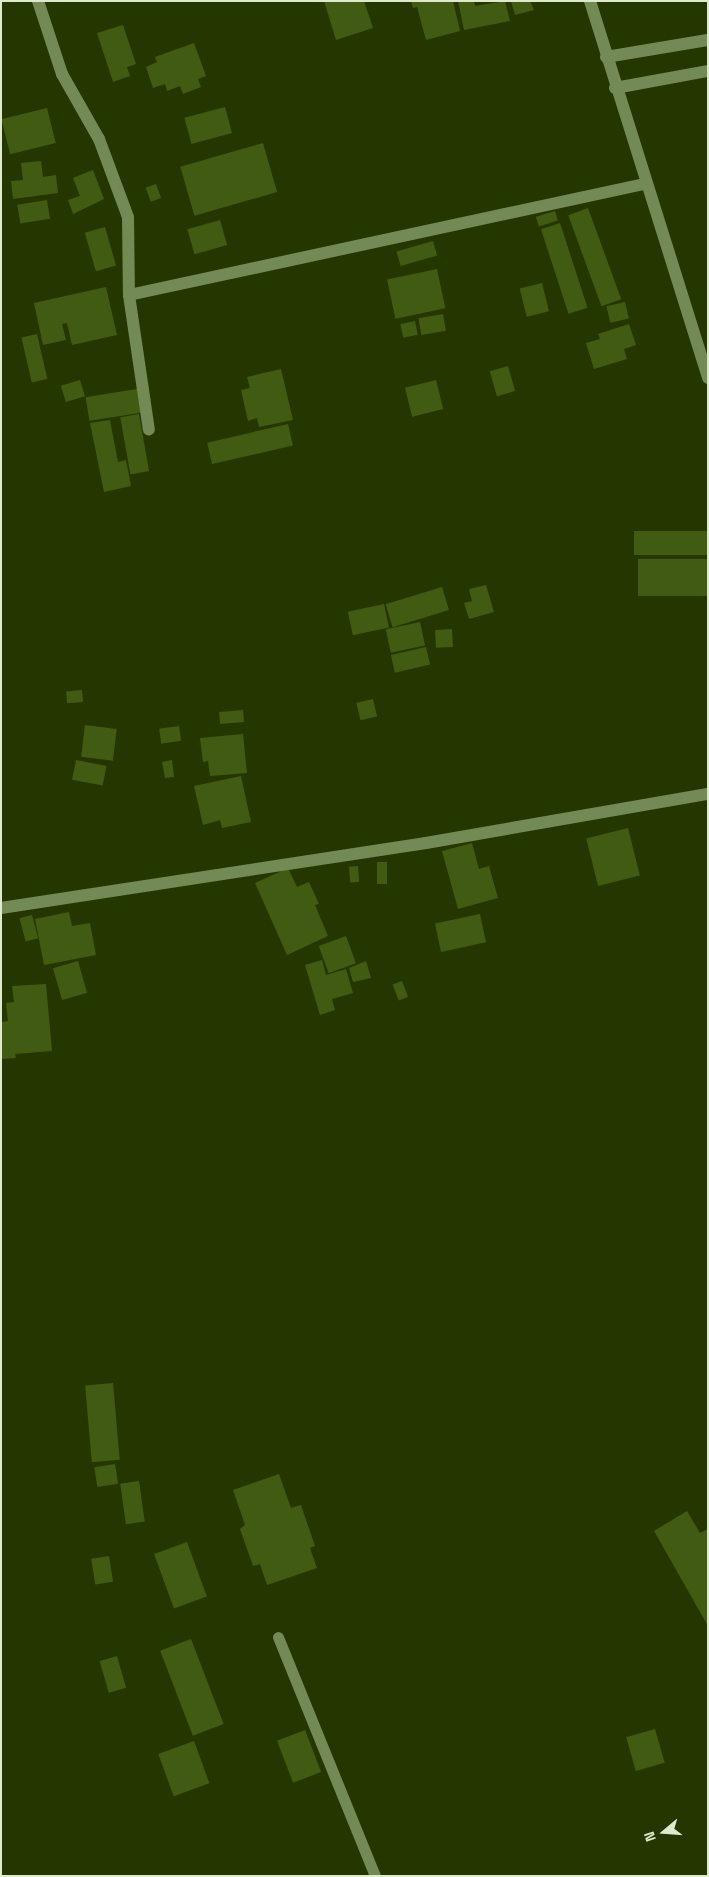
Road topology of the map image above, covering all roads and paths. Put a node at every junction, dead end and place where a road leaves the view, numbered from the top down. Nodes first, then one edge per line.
1 (38, 1) edge
2 (590, 1) edge
3 (708, 40) edge
4 (606, 57) junction
5 (708, 71) edge
6 (615, 88) junction
7 (644, 184) junction
8 (129, 295) junction
9 (708, 378) edge
10 (149, 430) dead end
11 (708, 794) edge
12 (1, 908) edge
13 (278, 1637) dead end
14 (375, 1876) edge

1 - 8 street
2 - 4 street
3 - 4 street
4 - 6 street
5 - 6 street
6 - 7 street
7 - 8 street
7 - 9 street
8 - 10 street
11 - 12 street
13 - 14 lane

